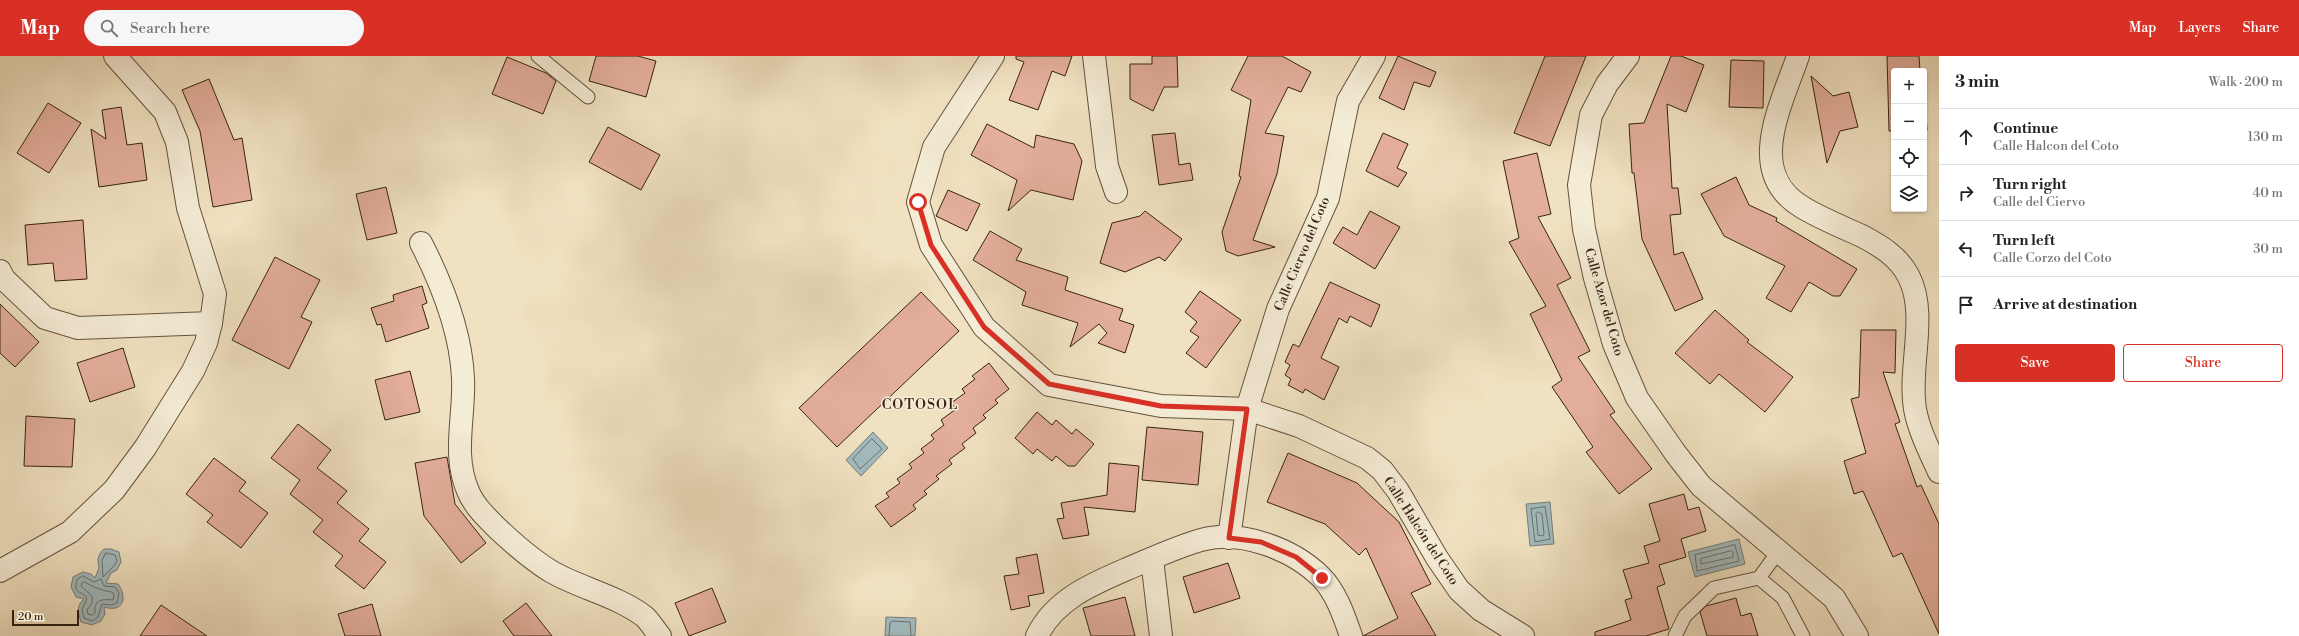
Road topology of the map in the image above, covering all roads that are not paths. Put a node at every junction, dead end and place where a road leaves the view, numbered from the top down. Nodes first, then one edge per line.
1 (114, 56) edge
2 (538, 56) edge
3 (993, 56) edge
4 (1094, 56) edge
5 (1374, 56) edge
6 (1628, 56) edge
7 (1798, 56) edge
8 (588, 97) dead end
9 (1116, 192) dead end
10 (421, 243) dead end
11 (0, 271) edge
12 (211, 323) junction
13 (1247, 409) junction
14 (1939, 472) edge
15 (1229, 538) junction
16 (1778, 552) junction
17 (1152, 559) junction
18 (0, 571) edge
19 (1758, 578) junction
20 (660, 636) edge
21 (1037, 636) edge
22 (1161, 636) edge
23 (1351, 636) edge
24 (1524, 636) edge
25 (1675, 636) edge
26 (1803, 636) edge
27 (1857, 636) edge

1 - 12 street
2 - 8 lane
3 - 13 street, Calle Halcón del Coto
4 - 9 street
5 - 13 street, Calle Ciervo del Coto
6 - 16 street, Calle Azor del Coto
7 - 14 street
10 - 20 street
11 - 12 street
12 - 18 street
13 - 15 street, Calle Ciervo del Coto
13 - 24 street, Calle Halcón del Coto
15 - 17 street
15 - 23 street
16 - 19 lane
16 - 27 street, Calle Azor del Coto
17 - 21 street
17 - 22 street
19 - 25 lane
19 - 26 lane

